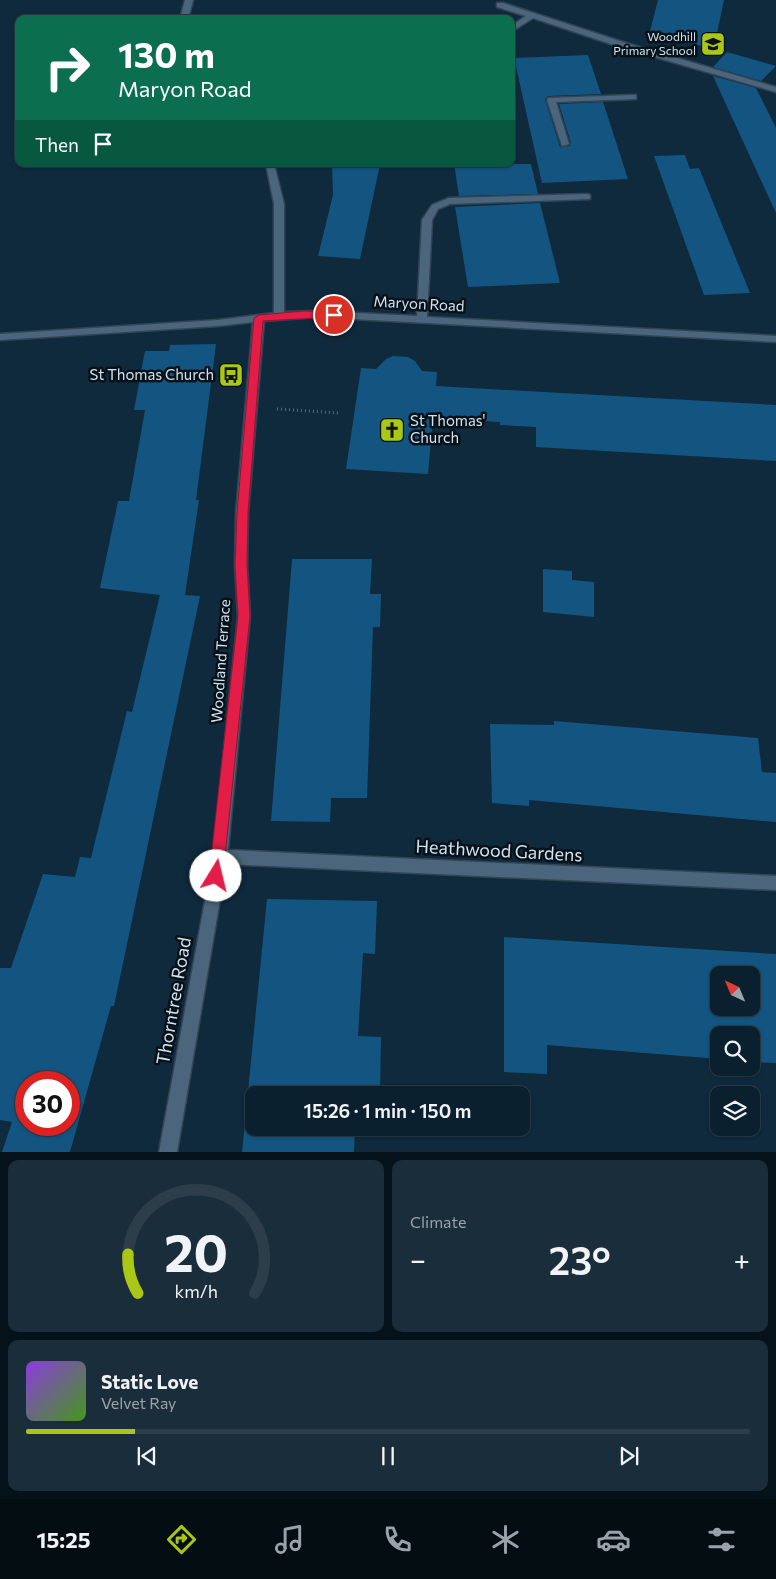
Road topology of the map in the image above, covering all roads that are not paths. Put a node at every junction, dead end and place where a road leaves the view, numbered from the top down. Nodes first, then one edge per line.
1 (189, 0) edge
2 (503, 2) edge
3 (185, 15) edge
4 (532, 16) junction
5 (515, 27) edge
6 (623, 45) junction
7 (616, 52) dead end
8 (776, 90) edge
9 (633, 97) dead end
10 (564, 144) dead end
11 (271, 167) edge
12 (587, 197) dead end
13 (280, 316) junction
14 (259, 318) junction
15 (422, 320) junction
16 (0, 337) edge
17 (776, 338) edge
18 (220, 857) junction
19 (776, 883) edge
20 (168, 1152) edge

1 - 3 street
2 - 4 street
4 - 5 street
4 - 6 street
6 - 7 street
6 - 8 street
9 - 10 street
11 - 13 street
12 - 15 street
13 - 14 street, Maryon Road
13 - 15 street, Maryon Road
14 - 16 street, Maryon Road
14 - 18 street, Woodland Terrace
15 - 17 street, Maryon Road
18 - 19 street, Heathwood Gardens
18 - 20 street, Thorntree Road

